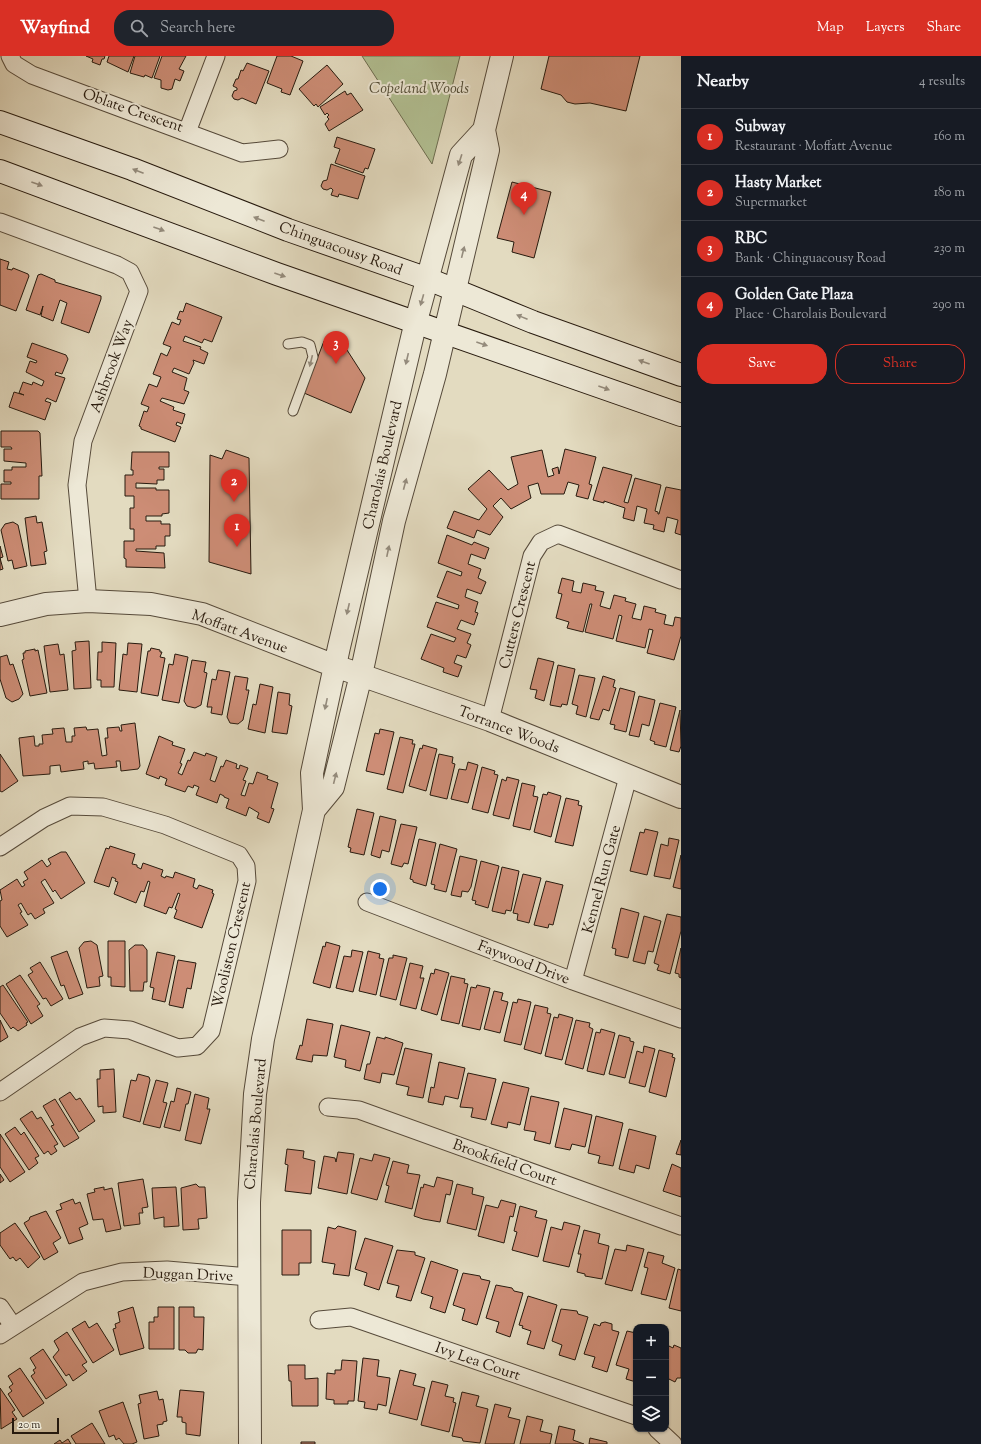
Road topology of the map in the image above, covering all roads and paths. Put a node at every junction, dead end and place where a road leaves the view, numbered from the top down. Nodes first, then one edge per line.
1 (10, 56) edge
2 (216, 56) edge
3 (502, 56) edge
4 (0, 122) edge
5 (484, 130) junction
6 (187, 132) junction
7 (279, 149) dead end
8 (0, 171) edge
9 (0, 222) edge
10 (428, 279) junction
11 (454, 290) junction
12 (416, 321) junction
13 (445, 331) junction
14 (288, 344) dead end
15 (681, 376) edge
16 (293, 411) dead end
17 (681, 415) edge
18 (681, 580) edge
19 (88, 601) junction
20 (0, 615) edge
21 (335, 666) junction
22 (361, 675) junction
23 (490, 720) junction
24 (628, 776) junction
25 (681, 797) edge
26 (314, 810) junction
27 (0, 847) edge
28 (367, 902) dead end
29 (573, 981) junction
30 (681, 1019) edge
31 (0, 1092) edge
32 (328, 1107) dead end
33 (681, 1226) edge
34 (250, 1277) junction
35 (0, 1307) edge
36 (319, 1320) dead end
37 (7, 1331) edge
38 (633, 1415) edge
39 (660, 1432) edge
40 (250, 1444) edge
41 (673, 1444) edge

1 - 6 street, Oblate Crescent
2 - 6 street, Oblate Crescent
3 - 5 street, Charolais Boulevard
10 -> 4 street, Chinguacousy Road
5 -> 10 street, Charolais Boulevard
11 -> 5 street, Charolais Boulevard
6 - 7 street
8 -> 12 street
9 - 19 street, Ashbrook Way
10 - 11 street, Chinguacousy Road
10 -> 12 street, Charolais Boulevard
11 - 13 street, Charolais Boulevard
15 -> 11 street, Chinguacousy Road
12 - 13 street
12 -> 21 street, Charolais Boulevard
13 -> 17 street
22 -> 13 street, Charolais Boulevard
14 -> 16 lane
18 - 23 street, Cutters Crescent
19 - 20 street, Moffatt Avenue
19 - 21 street, Moffatt Avenue
21 - 22 street, Torrance Woods
21 -> 26 street, Charolais Boulevard
22 - 23 street, Torrance Woods
26 -> 22 street, Charolais Boulevard
23 - 24 street, Torrance Woods
24 - 25 street, Torrance Woods
24 - 29 street, Kennel Run Gate
26 - 34 street, Charolais Boulevard
27 - 31 street, Wooliston Crescent
28 - 29 street, Faywood Drive
29 - 30 street, Faywood Drive
32 - 33 street, Brookfield Court
34 - 37 street, Duggan Drive
34 - 40 street, Charolais Boulevard
35 - 37 street
36 - 38 street, Ivy Lea Court
39 - 41 street

